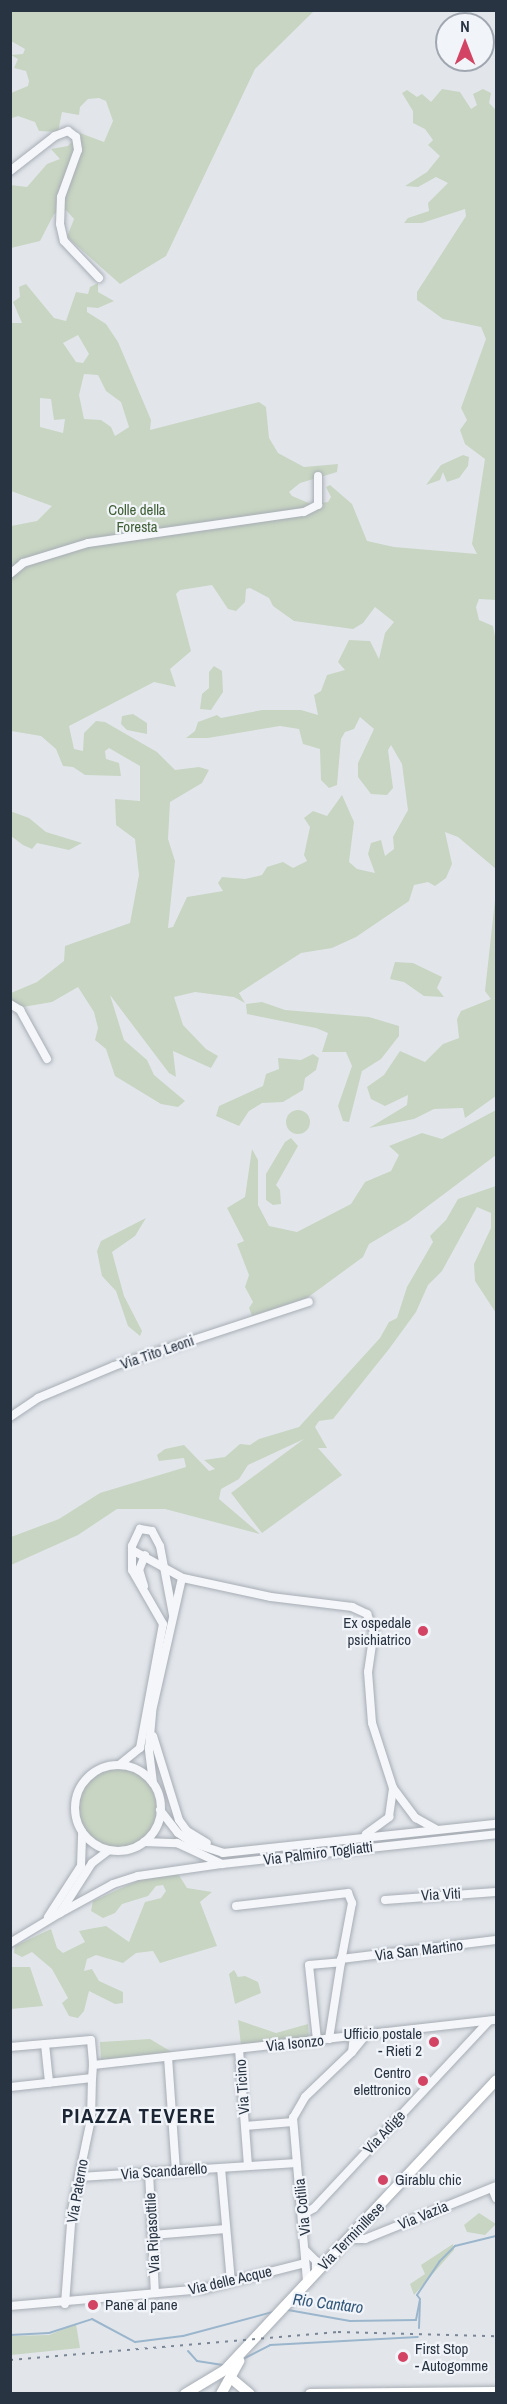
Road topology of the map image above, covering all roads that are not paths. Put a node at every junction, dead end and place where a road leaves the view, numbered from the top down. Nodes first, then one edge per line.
1 (10, 171) edge
2 (99, 278) dead end
3 (318, 476) dead end
4 (10, 574) edge
5 (10, 1004) edge
6 (47, 1059) dead end
7 (309, 1302) dead end
8 (10, 1417) edge
9 (132, 1550) junction
10 (145, 1555) junction
11 (166, 1566) junction
12 (182, 1578) junction
13 (173, 1615) junction
14 (168, 1635) junction
15 (151, 1723) junction
16 (120, 1765) junction
17 (153, 1784) junction
18 (393, 1788) junction
19 (160, 1810) junction
20 (496, 1824) edge
21 (436, 1829) junction
22 (82, 1831) junction
23 (496, 1834) edge
24 (348, 1839) junction
25 (144, 1842) junction
26 (109, 1850) junction
27 (236, 1852) junction
28 (222, 1864) junction
29 (496, 1892) edge
30 (385, 1900) dead end
31 (236, 1906) dead end
32 (60, 1913) junction
33 (38, 1927) junction
34 (496, 1940) edge
35 (10, 1943) edge
36 (341, 1961) junction
37 (493, 2021) edge
38 (470, 2023) junction
39 (366, 2035) junction
40 (354, 2036) junction
41 (472, 2038) junction
42 (329, 2039) junction
43 (317, 2040) junction
44 (45, 2044) junction
45 (10, 2047) edge
46 (239, 2049) junction
47 (352, 2052) junction
48 (168, 2057) junction
49 (93, 2065) junction
50 (92, 2078) junction
51 (496, 2080) edge
52 (49, 2083) junction
53 (10, 2087) edge
54 (293, 2122) junction
55 (245, 2126) junction
56 (297, 2163) junction
57 (248, 2166) junction
58 (221, 2168) junction
59 (176, 2170) junction
60 (149, 2172) junction
61 (80, 2177) junction
62 (494, 2187) edge
63 (496, 2198) edge
64 (302, 2215) junction
65 (226, 2229) junction
66 (152, 2235) junction
67 (348, 2239) junction
68 (336, 2252) junction
69 (310, 2254) junction
70 (305, 2265) junction
71 (318, 2270) junction
72 (231, 2282) junction
73 (305, 2284) junction
74 (155, 2294) junction
75 (65, 2304) junction
76 (10, 2306) edge
77 (234, 2363) junction
78 (232, 2379) junction
79 (496, 2392) edge
80 (185, 2394) edge
81 (220, 2394) edge
82 (250, 2394) edge
83 (310, 2394) edge

1 - 2 street
3 - 4 street
5 - 6 street
7 - 8 street, Via Tito Leoni
9 - 10 street
9 - 11 street
9 - 16 street
10 - 11 street
10 - 14 street
11 - 12 street
11 - 13 street
12 - 13 street
12 - 18 street
13 - 14 street
14 - 15 street
15 - 17 street
15 - 27 street
16 - 17 street
16 - 22 street
17 - 19 street
18 - 21 street
18 - 24 street
19 - 25 street
19 - 27 street
20 - 21 street, Via Palmiro Togliatti
21 - 24 street, Via Palmiro Togliatti
22 - 26 street
22 - 33 street
23 - 28 street, Via Palmiro Togliatti
24 - 27 street, Via Palmiro Togliatti
25 - 26 street
25 - 28 street
26 - 32 street
28 - 32 street, Via Palmiro Togliatti
29 - 30 street, Via Viti
31 - 36 street
32 - 33 street
33 - 35 street
34 - 36 street, Via San Martino
36 - 42 street
36 - 43 street, Via San Martino
37 - 38 street, Via Isonzo
37 - 41 street, Via Adige
38 - 39 street, Via Isonzo
38 - 41 street
39 - 40 street, Via Isonzo
39 - 47 street
40 - 42 street, Via Isonzo
40 - 47 street
41 - 64 street, Via Adige
42 - 43 street, Via Isonzo
43 - 46 street, Via Isonzo
44 - 45 street
44 - 49 street
44 - 52 street
46 - 48 street, Via Isonzo
46 - 55 street, Via Ticino
47 - 54 street
48 - 49 street, Via Isonzo
48 - 59 street
49 - 50 street, Via Paterno
50 - 52 street
50 - 61 street, Via Paterno
51 - 67 main road, Via Terminillese
52 - 53 street
54 - 55 street
54 - 56 street
55 - 57 street
56 - 57 street
56 - 64 street, Via Cotilia
57 - 58 street, Via Scandarello
58 - 59 street, Via Scandarello
58 - 65 street
59 - 60 street, Via Scandarello
60 - 61 street, Via Scandarello
60 - 66 street, Via Ripasottile
61 - 75 street, Via Paterno
62 - 63 street
62 - 67 street, Via Vazia
64 - 69 street, Via Cotilia
65 - 66 street
65 - 72 street
66 - 74 street, Via Ripasottile
67 - 68 main road, Via Terminillese
68 - 69 street
68 - 71 main road, Via Terminillese
69 - 70 street
69 - 71 street
70 - 71 street, Via delle Acque
70 - 72 street, Via delle Acque
70 - 73 street
71 - 73 main road, Via Terminillese
72 - 74 street, Via delle Acque
73 - 77 main road, Via Terminillese
74 - 75 street, Via delle Acque
75 - 76 street, Via delle Acque
77 - 78 main road, Via Terminillese
77 - 80 main road
77 - 81 main road
78 - 81 main road, Via Terminillese
78 - 82 main road
79 - 83 main road

